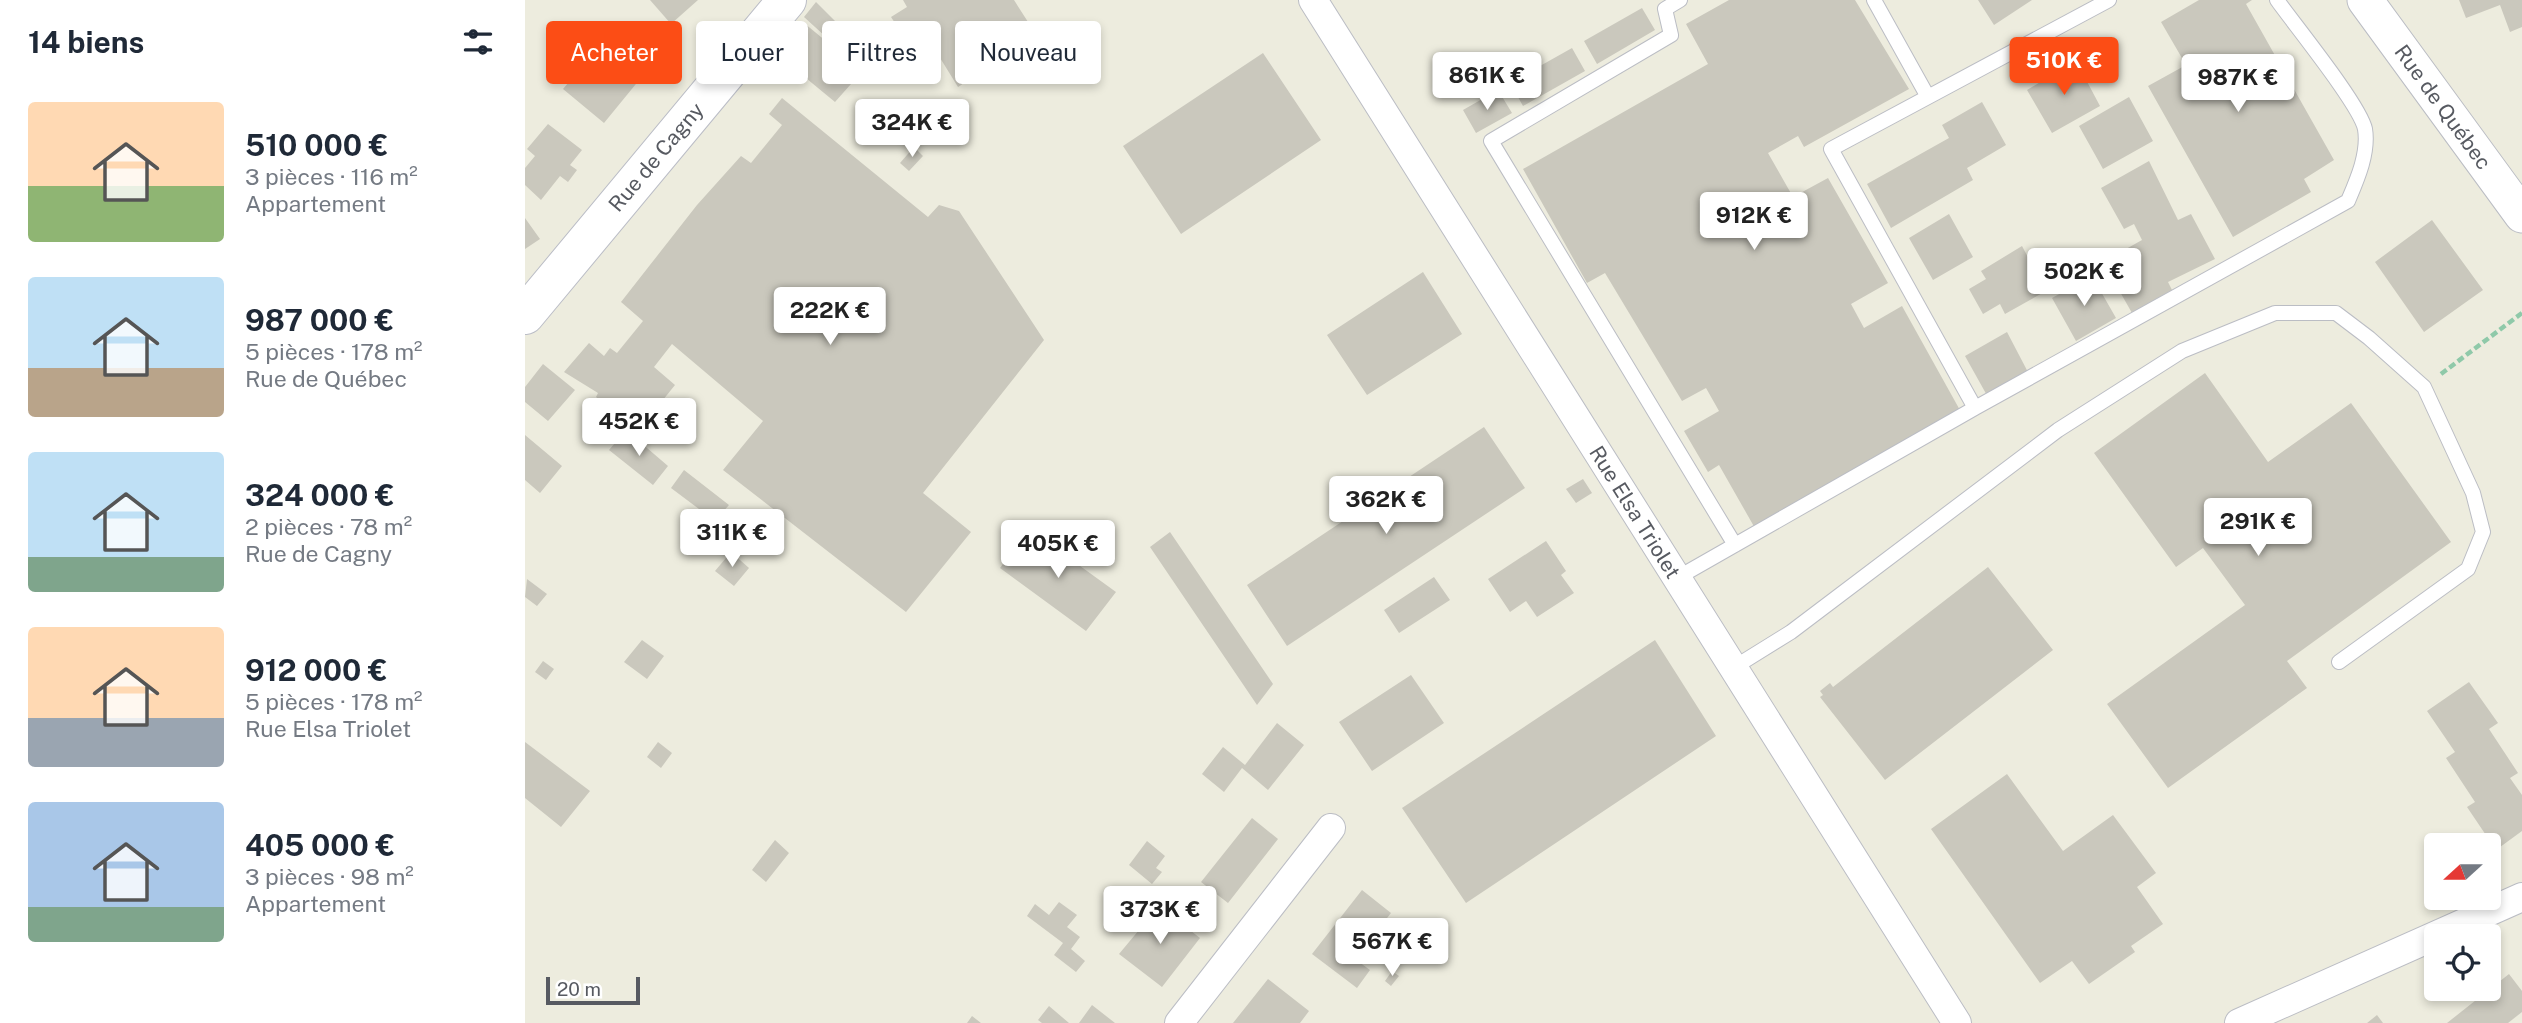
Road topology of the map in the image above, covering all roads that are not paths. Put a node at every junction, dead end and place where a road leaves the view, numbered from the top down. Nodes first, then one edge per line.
1 (787, 0) edge
2 (1313, 0) edge
3 (1679, 0) edge
4 (1874, 0) edge
5 (2109, 0) edge
6 (2277, 0) edge
7 (2365, 0) edge
8 (1928, 97) junction
9 (2522, 215) edge
10 (525, 315) edge
11 (1975, 408) junction
12 (1735, 545) junction
13 (1677, 578) junction
14 (2339, 662) dead end
15 (1733, 668) junction
16 (1331, 828) dead end
17 (2522, 897) edge
18 (2244, 1022) edge
19 (1179, 1023) edge
20 (1957, 1023) edge

1 - 10 main road, Rue de Cagny
2 - 13 street, Rue Elsa Triolet
3 - 12 lane
4 - 8 lane
5 - 8 lane
6 - 11 lane
7 - 9 street, Rue de Québec
8 - 11 lane
11 - 12 lane
12 - 13 lane
13 - 15 street, Rue Elsa Triolet
14 - 15 lane
15 - 20 street, Rue Elsa Triolet
16 - 19 street
17 - 18 street

